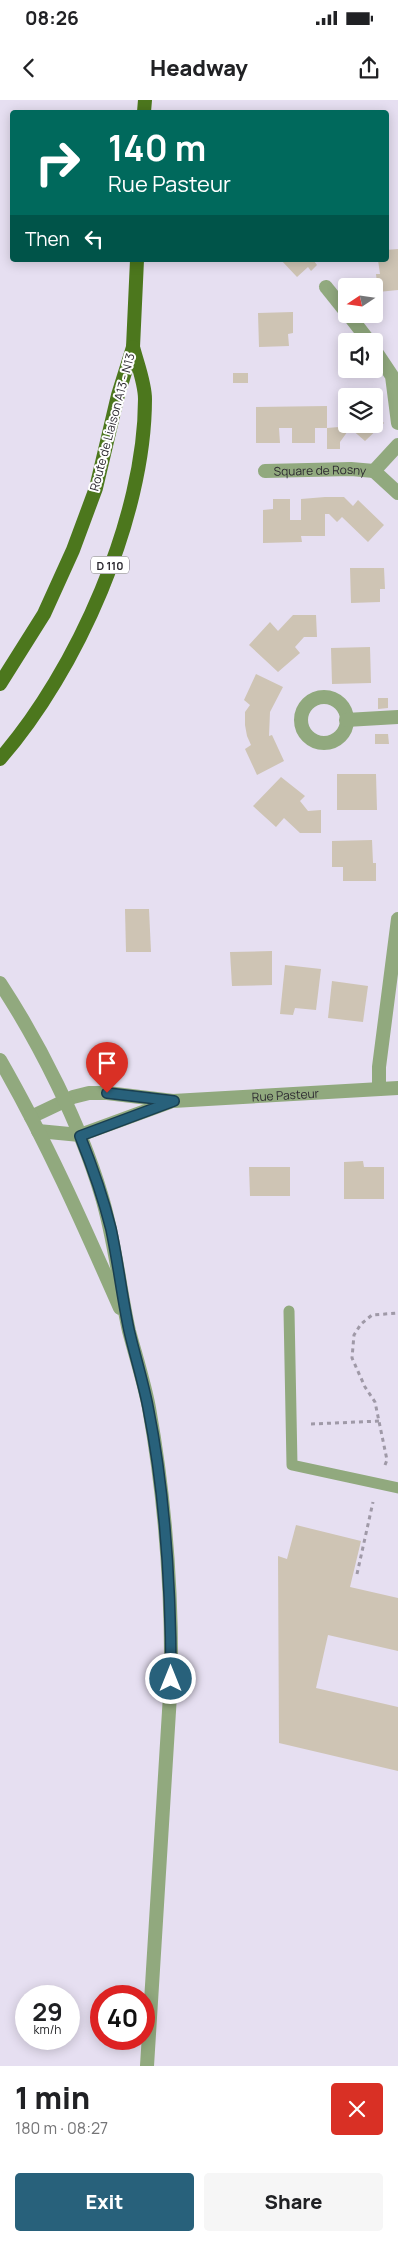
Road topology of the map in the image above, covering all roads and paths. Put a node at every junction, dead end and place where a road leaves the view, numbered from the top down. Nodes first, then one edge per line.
1 (137, 262) edge
2 (326, 287) dead end
3 (338, 302) edge
4 (355, 323) edge
5 (363, 333) edge
6 (132, 347) junction
7 (383, 362) edge
8 (398, 424) edge
9 (398, 445) edge
10 (265, 471) dead end
11 (374, 471) junction
12 (398, 493) edge
13 (0, 684) edge
14 (398, 717) edge
15 (346, 720) dead end
16 (0, 759) edge
17 (398, 919) edge
18 (0, 983) edge
19 (0, 1060) edge
20 (398, 1088) edge
21 (379, 1090) junction
22 (64, 1101) junction
23 (174, 1101) junction
24 (30, 1117) junction
25 (38, 1131) junction
26 (80, 1136) junction
27 (289, 1311) dead end
28 (398, 1313) edge
29 (129, 1330) junction
30 (381, 1421) junction
31 (291, 1425) junction
32 (377, 1483) junction
33 (398, 1488) edge
34 (357, 1574) dead end
35 (147, 2066) edge

1 - 6 main road, D 110
2 - 3 street
4 - 5 street
6 - 13 main road, Route de Liaison A13 - N13 / D 110
6 - 16 main road, Route de Liaison A13 - N13 / D 110
7 - 8 street
9 - 11 street
10 - 11 street, Square de Rosny
11 - 12 street
14 - 15 street
17 - 21 street
18 - 22 street
19 - 24 street
20 - 21 street, Rue Pasteur
21 - 23 street, Rue Pasteur
22 - 23 street, Rue Pasteur
22 - 24 street, Rue Pasteur
22 - 26 street
23 - 26 street, Rue Pasteur
24 - 25 street
25 - 26 street, Rue Pasteur
25 - 29 street
26 - 29 street
27 - 31 lane
28 - 30 path
29 - 35 street
30 - 31 path
30 - 32 path
31 - 32 lane
32 - 33 lane
32 - 34 path

